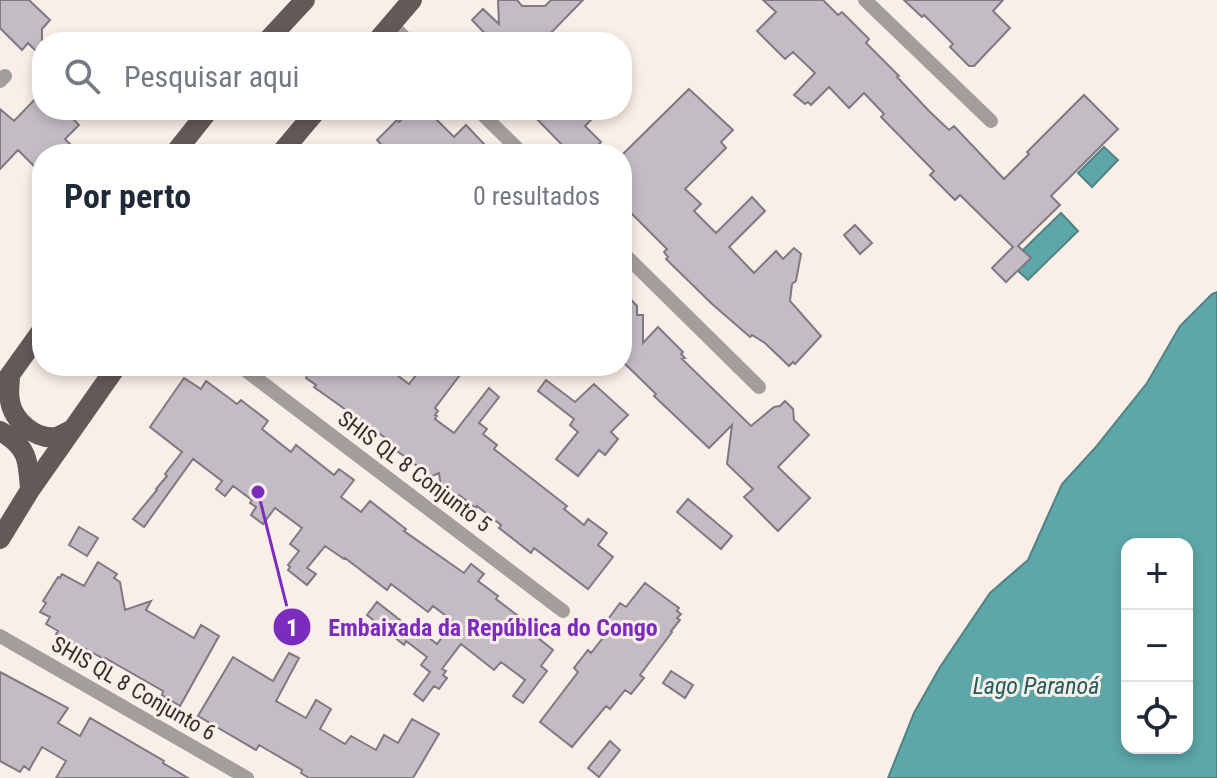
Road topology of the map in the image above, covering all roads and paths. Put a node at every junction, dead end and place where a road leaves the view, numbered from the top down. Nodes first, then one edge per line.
1 (305, 0) edge
2 (412, 0) edge
3 (865, 0) edge
4 (391, 24) junction
5 (275, 32) edge
6 (384, 32) edge
7 (399, 32) edge
8 (201, 120) edge
9 (309, 120) edge
10 (488, 120) edge
11 (991, 121) dead end
12 (182, 144) edge
13 (288, 144) edge
14 (513, 144) edge
15 (632, 262) edge
16 (32, 344) edge
17 (110, 376) edge
18 (253, 376) edge
19 (5, 382) edge
20 (759, 387) dead end
21 (73, 429) junction
22 (0, 431) edge
23 (30, 490) junction
24 (0, 539) edge
25 (563, 611) dead end
26 (0, 636) edge
27 (247, 778) edge

1 - 5 main road
2 - 4 main road
3 - 11 street
4 - 6 main road
4 - 7 street
8 - 12 main road
9 - 13 main road
10 - 14 street
15 - 20 street
16 - 19 main road
17 - 21 main road
18 - 25 street, SHIS QL 8 Conjunto 5
19 - 21 main road
21 - 23 main road
22 - 23 main road
23 - 24 main road
26 - 27 street, SHIS QL 8 Conjunto 6

